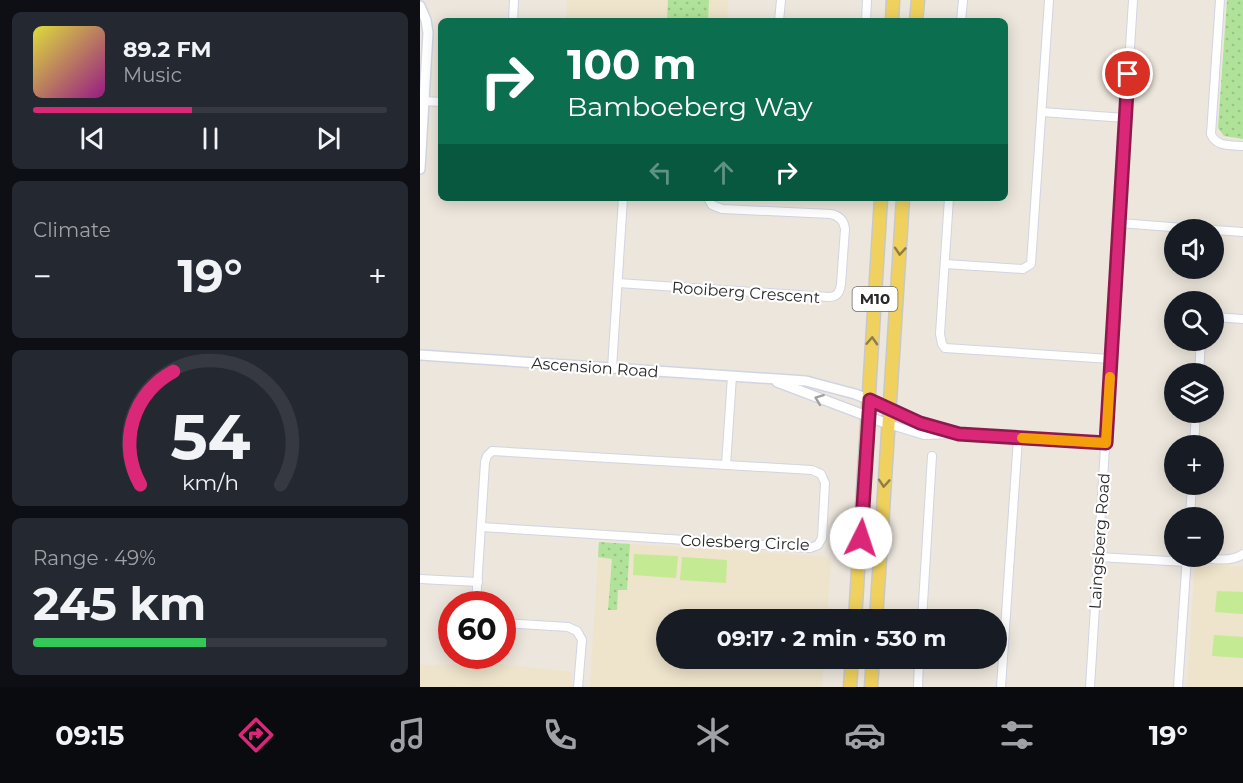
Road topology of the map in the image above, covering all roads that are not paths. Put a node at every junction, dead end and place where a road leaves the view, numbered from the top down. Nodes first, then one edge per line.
1 (514, 0) edge
2 (781, 0) edge
3 (867, 0) edge
4 (893, 0) edge
5 (918, 0) edge
6 (963, 0) edge
7 (1049, 0) edge
8 (1133, 0) edge
9 (1220, 0) edge
10 (420, 6) edge
11 (513, 18) edge
12 (779, 18) edge
13 (866, 18) edge
14 (892, 18) edge
15 (916, 18) edge
16 (961, 18) edge
17 (424, 100) junction
18 (438, 102) edge
19 (1042, 112) junction
20 (1125, 118) junction
21 (1243, 146) edge
22 (420, 168) edge
23 (623, 201) edge
24 (710, 201) edge
25 (881, 201) edge
26 (903, 201) edge
27 (950, 201) edge
28 (1120, 223) junction
29 (1164, 226) edge
30 (1224, 231) edge
31 (1243, 232) edge
32 (945, 264) junction
33 (618, 283) junction
34 (1224, 318) edge
35 (1243, 319) edge
36 (420, 355) edge
37 (1111, 359) junction
38 (612, 368) junction
39 (732, 376) junction
40 (770, 379) junction
41 (870, 400) junction
42 (889, 408) junction
43 (869, 418) junction
44 (888, 424) junction
45 (959, 434) junction
46 (1018, 438) junction
47 (1106, 443) junction
48 (932, 456) dead end
49 (726, 465) junction
50 (481, 527) junction
51 (1243, 554) edge
52 (1098, 557) junction
53 (1164, 558) edge
54 (1224, 559) edge
55 (1187, 567) edge
56 (420, 579) edge
57 (478, 582) junction
58 (477, 591) edge
59 (856, 609) edge
60 (877, 609) edge
61 (923, 609) edge
62 (516, 624) edge
63 (851, 669) edge
64 (872, 669) edge
65 (919, 669) edge
66 (578, 687) edge
67 (850, 687) edge
68 (871, 687) edge
69 (918, 687) edge
70 (1001, 687) edge
71 (1090, 687) edge
72 (1178, 687) edge

1 - 11 street
2 - 12 street
3 - 13 street
4 - 14 main road
5 - 15 main road
6 - 16 street
7 - 19 street
8 - 20 street, Laingsberg Road
9 - 21 street
10 - 17 street
17 - 18 street
17 - 22 street
19 - 20 street
19 - 32 street
20 - 28 street, Laingsberg Road
23 - 33 street
24 - 33 street, Rooiberg Crescent
41 -> 25 main road, M10
26 -> 42 main road, M10
27 - 32 street
28 - 29 street
28 - 37 street, Laingsberg Road
30 - 31 street
32 - 37 street
33 - 38 street
34 - 35 street
36 - 38 street, Ascension Road
37 - 47 street, Laingsberg Road
38 - 39 street, Ascension Road
39 - 40 street, Ascension Road
39 - 49 street
40 - 41 street, Ascension Road
43 -> 40 street, Ascension Road
41 - 42 street, Ascension Road
41 - 43 main road, M10
42 - 44 main road, M10
42 - 45 street
43 - 44 street, Ascension Road
43 - 59 main road, M10
44 - 45 street
44 -> 60 main road, M10
45 - 46 street
46 - 47 street
46 - 70 street
47 - 52 street, Laingsberg Road
48 - 61 street
49 - 50 street, Colesberg Circle
49 - 50 street, Colesberg Circle
50 - 57 street
51 - 54 street
52 - 53 street
52 - 71 street, Laingsberg Road
55 - 72 street
56 - 57 street
57 - 58 street
62 - 66 street
63 - 67 main road
64 - 68 main road
65 - 69 street

